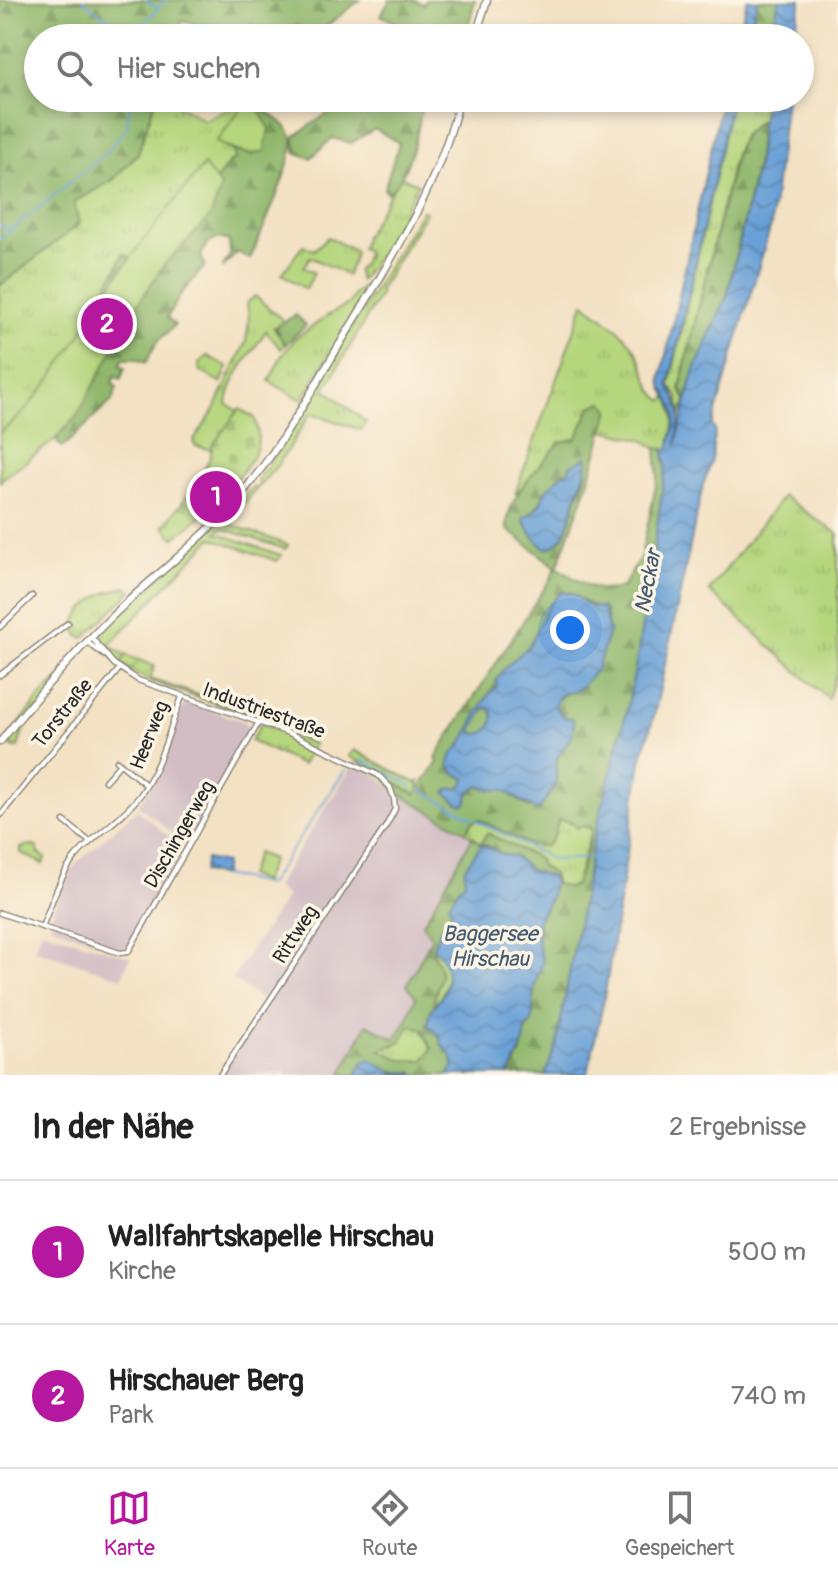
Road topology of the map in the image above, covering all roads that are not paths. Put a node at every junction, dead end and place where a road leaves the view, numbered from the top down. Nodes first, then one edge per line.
1 (487, 0) edge
2 (479, 24) edge
3 (456, 112) edge
4 (32, 596) dead end
5 (68, 623) dead end
6 (0, 627) edge
7 (89, 640) junction
8 (120, 668) junction
9 (0, 675) edge
10 (182, 697) junction
11 (259, 722) junction
12 (0, 742) edge
13 (105, 781) dead end
14 (147, 785) junction
15 (395, 809) joint
16 (0, 816) edge
17 (64, 821) dead end
18 (91, 842) junction
19 (0, 913) edge
20 (42, 927) junction
21 (220, 1075) edge

1 - 2 main road
3 - 7 main road
4 - 6 street
5 - 9 street
7 - 8 street, Industriestraße
7 - 12 main road
8 - 10 street, Industriestraße
8 - 16 street, Torstraße
10 - 11 street, Industriestraße
10 - 14 street, Heerweg
11 - 15 street, Industriestraße
11 - 20 street, Dischingerweg
13 - 14 street, Heerweg
14 - 18 street, Heerweg
15 - 21 street, Rittweg
17 - 18 street
18 - 20 street, Heerweg
19 - 20 street

